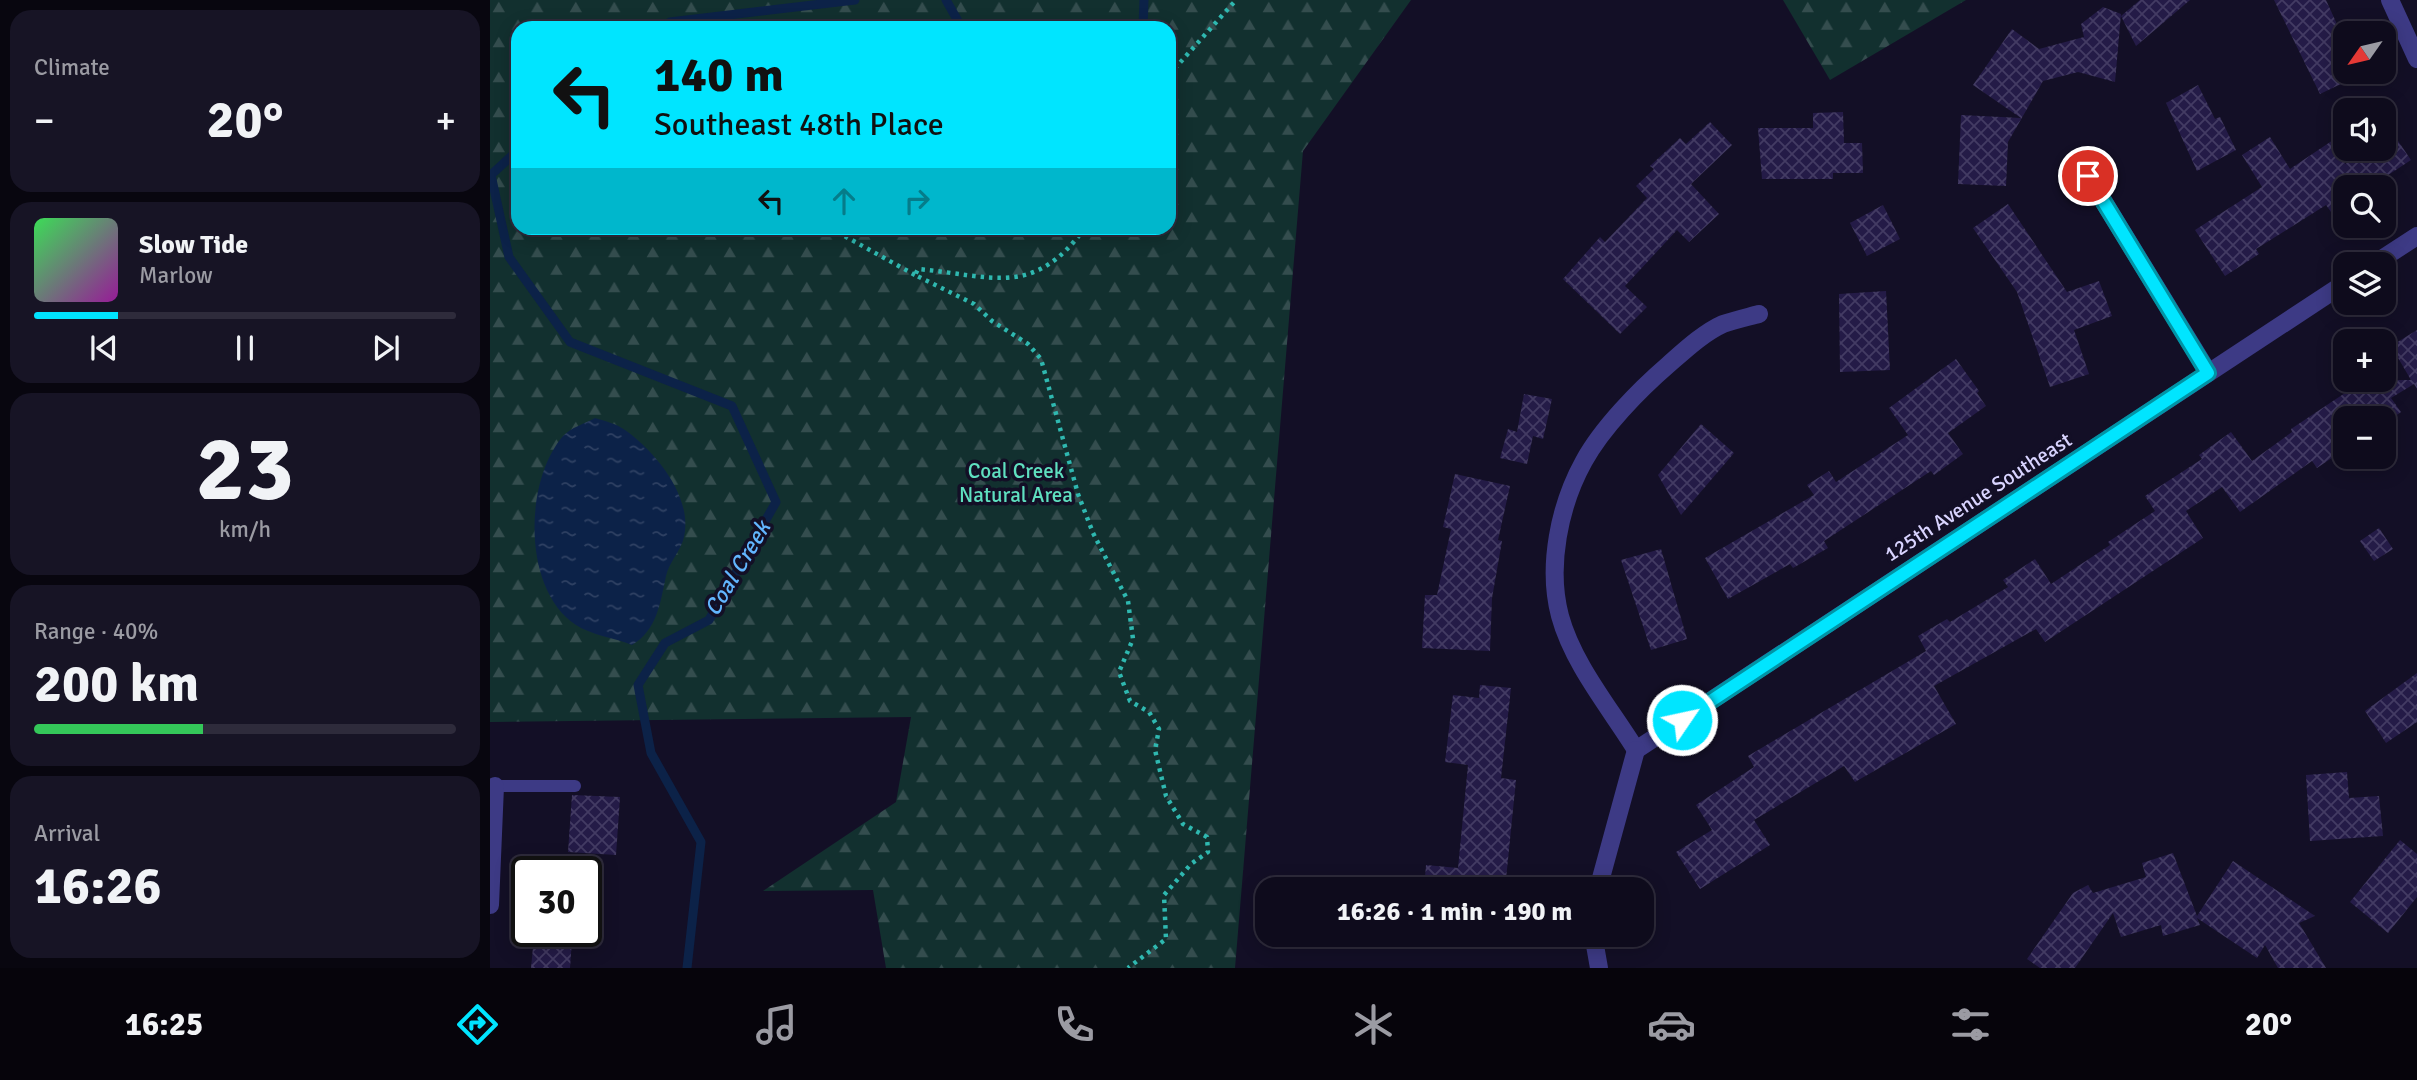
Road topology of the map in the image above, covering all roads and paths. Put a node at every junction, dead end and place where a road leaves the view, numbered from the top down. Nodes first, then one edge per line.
1 (1237, 0) edge
2 (2390, 0) edge
3 (2417, 58) edge
4 (1176, 67) edge
5 (2088, 176) dead end
6 (843, 235) edge
7 (1080, 235) edge
8 (2417, 236) edge
9 (2392, 252) edge
10 (915, 275) junction
11 (2333, 291) edge
12 (1759, 314) dead end
13 (2208, 373) junction
14 (1636, 750) junction
15 (495, 786) joint
16 (575, 786) dead end
17 (1601, 877) edge
18 (490, 905) edge
19 (1595, 947) edge
20 (1128, 968) edge
21 (1599, 968) edge

1 - 4 path
2 - 3 street
5 - 13 street
6 - 10 path
7 - 10 path
8 - 9 street
10 - 20 path
11 - 13 street, 125th Avenue Southeast
12 - 14 street
13 - 14 street, 125th Avenue Southeast
14 - 17 street
15 - 16 lane
15 - 18 street
19 - 21 street

